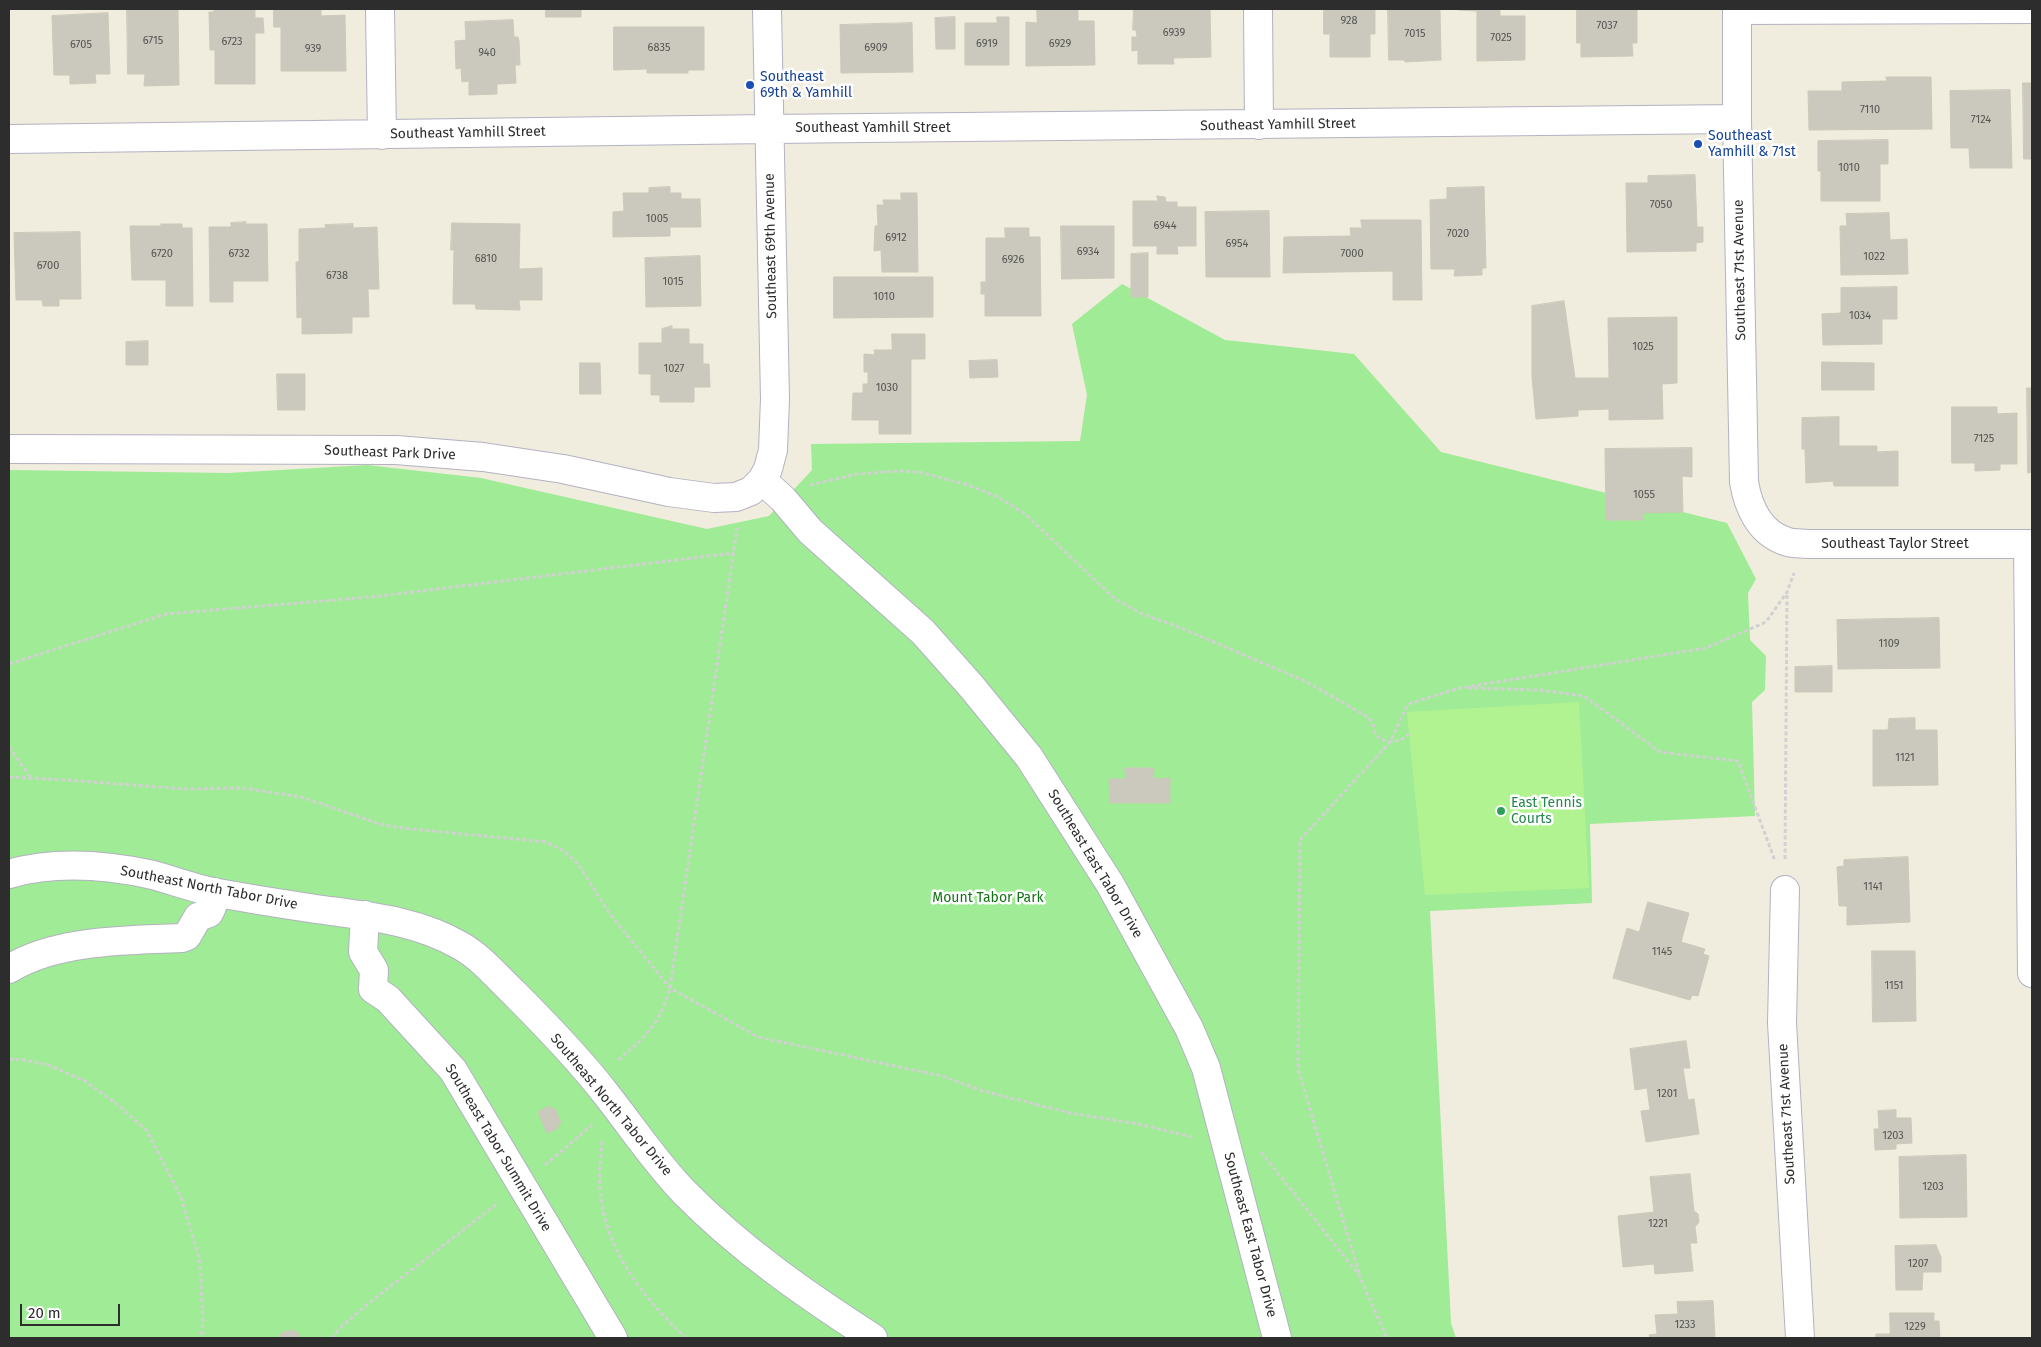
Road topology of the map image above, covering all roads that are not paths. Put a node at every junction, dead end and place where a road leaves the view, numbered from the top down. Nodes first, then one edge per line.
1 (380, 9) edge
2 (767, 9) edge
3 (1258, 9) edge
4 (1738, 9) edge
5 (2032, 9) edge
6 (1737, 119) junction
7 (1259, 125) junction
8 (769, 129) junction
9 (382, 135) junction
10 (9, 140) edge
11 (9, 449) edge
12 (762, 480) junction
13 (1762, 527) joint
14 (2030, 544) edge
15 (9, 874) edge
16 (1785, 890) road end
17 (214, 892) junction
18 (365, 915) junction
19 (9, 969) edge
20 (2032, 973) edge
21 (613, 1338) edge
22 (873, 1338) edge
23 (1277, 1338) edge
24 (1800, 1338) edge

1 - 9 street
2 - 8 street, Southeast 69th Avenue
3 - 7 street
4 - 5 street
4 - 6 street, Southeast 71st Avenue
6 - 7 street, Southeast Yamhill Street
6 - 13 street, Southeast 71st Avenue
7 - 8 street, Southeast Yamhill Street
8 - 9 street, Southeast Yamhill Street
8 - 12 street, Southeast 69th Avenue
9 - 10 street, Southeast Yamhill Street
11 - 12 street, Southeast Park Drive
12 - 23 street, Southeast East Tabor Drive
13 - 14 street, Southeast Taylor Street
14 - 20 street
15 - 17 street, Southeast North Tabor Drive
16 - 24 street, Southeast 71st Avenue
17 - 18 street, Southeast North Tabor Drive
17 - 19 street
18 - 21 street, Southeast Tabor Summit Drive
18 - 22 street, Southeast North Tabor Drive

